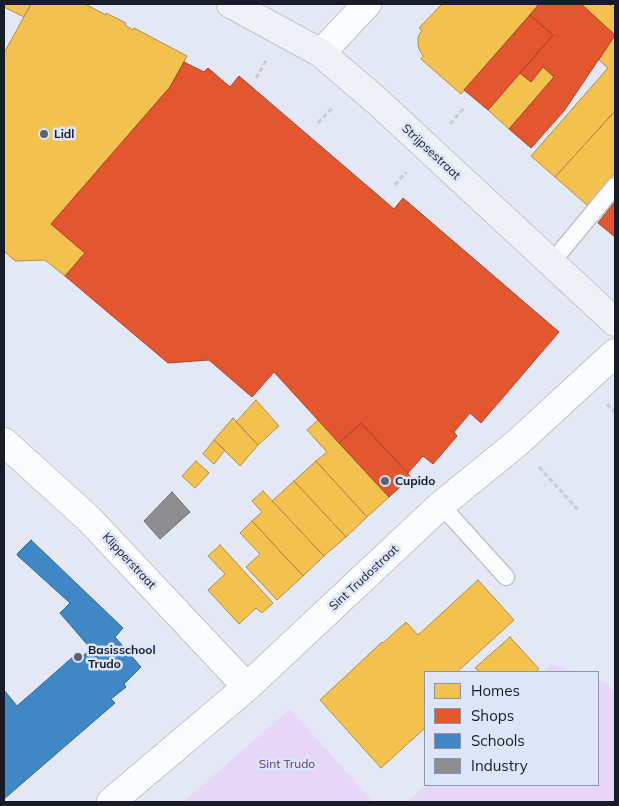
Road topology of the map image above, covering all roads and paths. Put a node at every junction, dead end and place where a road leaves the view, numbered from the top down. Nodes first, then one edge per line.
1 (232, 4) edge
2 (367, 4) edge
3 (321, 53) junction
4 (268, 56) dead end
5 (256, 78) dead end
6 (337, 102) dead end
7 (463, 109) dead end
8 (318, 123) dead end
9 (446, 127) dead end
10 (615, 186) edge
11 (551, 263) junction
12 (615, 322) edge
13 (615, 353) edge
14 (4, 442) edge
15 (517, 443) junction
16 (440, 505) junction
17 (579, 511) dead end
18 (506, 577) dead end
19 (247, 687) junction
20 (111, 802) edge

1 - 3 street, Strijpsestraat
2 - 3 street
3 - 11 street, Strijpsestraat
4 - 5 path
6 - 8 path
7 - 9 path
10 - 11 lane
11 - 12 street, Strijpsestraat
13 - 15 street, Sint Trudostraat
14 - 19 street, Klipperstraat
15 - 16 street, Sint Trudostraat
15 - 17 path
16 - 18 lane
16 - 19 street, Sint Trudostraat
19 - 20 street, Sint Trudostraat

